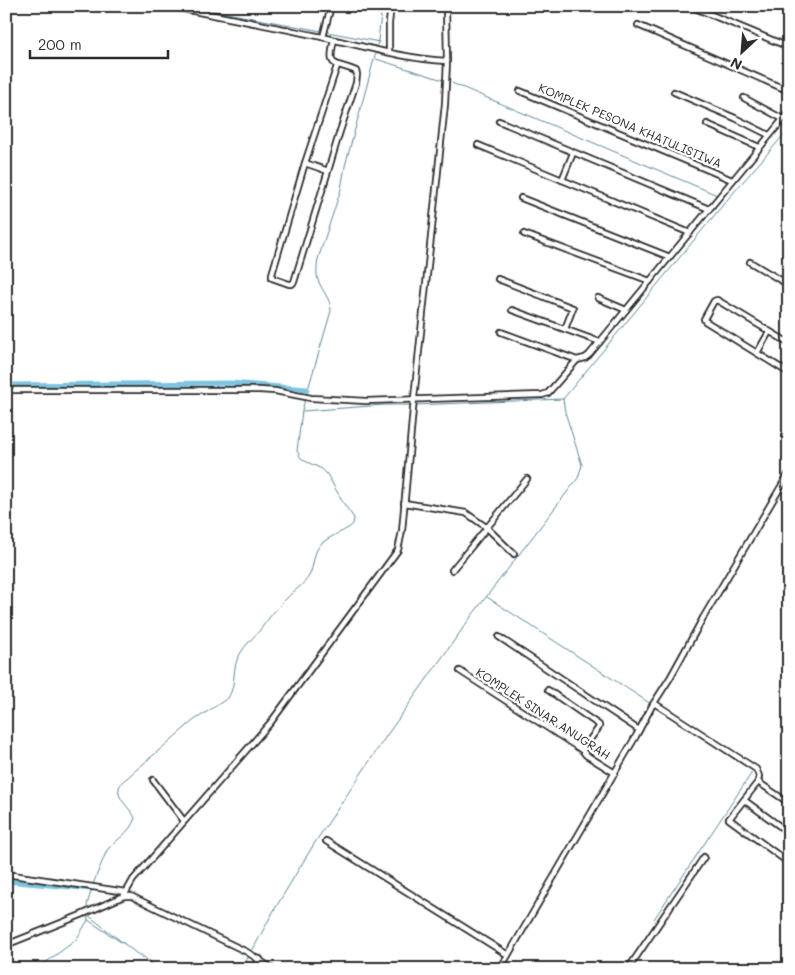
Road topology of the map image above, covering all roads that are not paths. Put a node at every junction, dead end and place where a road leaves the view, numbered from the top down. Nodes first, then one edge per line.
1 (168, 6) edge
2 (331, 6) edge
3 (391, 6) edge
4 (446, 6) edge
5 (690, 6) edge
6 (769, 6) edge
7 (789, 14) edge
8 (638, 25) dead end
9 (323, 37) junction
10 (334, 40) junction
11 (789, 47) edge
12 (386, 52) junction
13 (447, 61) junction
14 (337, 66) junction
15 (520, 91) dead end
16 (789, 91) edge
17 (674, 92) dead end
18 (744, 98) dead end
19 (789, 112) edge
20 (783, 119) junction
21 (499, 121) dead end
22 (706, 124) dead end
23 (769, 135) junction
24 (478, 145) dead end
25 (759, 147) junction
26 (573, 153) junction
27 (305, 163) junction
28 (328, 171) junction
29 (562, 180) junction
30 (732, 180) junction
31 (521, 198) dead end
32 (709, 209) junction
33 (690, 233) junction
34 (524, 234) dead end
35 (670, 257) junction
36 (750, 262) dead end
37 (498, 279) dead end
38 (650, 281) junction
39 (789, 285) edge
40 (598, 298) dead end
41 (512, 310) dead end
42 (626, 310) junction
43 (565, 329) junction
44 (501, 332) dead end
45 (769, 332) junction
46 (600, 342) junction
47 (789, 343) edge
48 (757, 353) junction
49 (577, 360) junction
50 (789, 373) edge
51 (6, 390) edge
52 (414, 400) junction
53 (788, 476) edge
54 (527, 479) dead end
55 (404, 503) junction
56 (486, 527) junction
57 (514, 554) dead end
58 (452, 570) dead end
59 (498, 637) dead end
60 (460, 671) dead end
61 (548, 690) dead end
62 (653, 705) junction
63 (639, 730) junction
64 (582, 750) junction
65 (615, 773) junction
66 (153, 780) dead end
67 (758, 782) junction
68 (744, 800) junction
69 (789, 803) edge
70 (184, 821) junction
71 (789, 833) edge
72 (326, 841) dead end
73 (704, 857) dead end
74 (789, 863) edge
75 (6, 874) edge
76 (125, 894) junction
77 (6, 945) edge
78 (508, 955) junction
79 (257, 958) junction
80 (253, 969) edge
81 (273, 969) edge
82 (500, 969) edge
83 (628, 969) edge

1 - 9 street
2 - 9 street
3 - 12 street
4 - 13 street
5 - 11 street
6 - 7 street
8 - 16 street
9 - 10 street
10 - 12 street
10 - 14 street
12 - 13 street
13 - 52 street
14 - 27 street
14 - 28 street
15 - 30 street, KOMPLEK PESONA KHATULISTIWA
17 - 23 street
18 - 20 street
19 - 20 street
20 - 23 street
21 - 26 street
22 - 25 street
23 - 25 street
24 - 29 street
25 - 30 street
26 - 29 street
26 - 32 street
27 - 28 street
27 - 28 street
29 - 33 street
30 - 32 street
31 - 35 street
32 - 33 street
33 - 35 street
34 - 38 street
35 - 38 street
36 - 39 street
37 - 43 street
38 - 42 street
40 - 42 street
41 - 43 street
42 - 46 street
43 - 46 street
44 - 49 street
45 - 47 street
45 - 48 street
45 - 48 street
46 - 49 street
48 - 50 street
49 - 52 street
51 - 52 street
52 - 55 street
53 - 62 street
54 - 56 street
55 - 56 street
55 - 70 street
56 - 57 street
56 - 58 street
59 - 63 street
60 - 64 street, KOMPLEK SINAR ANUGRAH
61 - 64 street
62 - 63 street
62 - 67 street
63 - 65 street
64 - 65 street, KOMPLEK SINAR ANUGRAH
65 - 78 street
66 - 70 street
67 - 68 street
67 - 69 street
68 - 71 street
68 - 74 street
70 - 76 street
72 - 78 street
73 - 83 street
75 - 76 street
76 - 77 street
76 - 79 street
78 - 82 street
79 - 80 street
79 - 81 street

